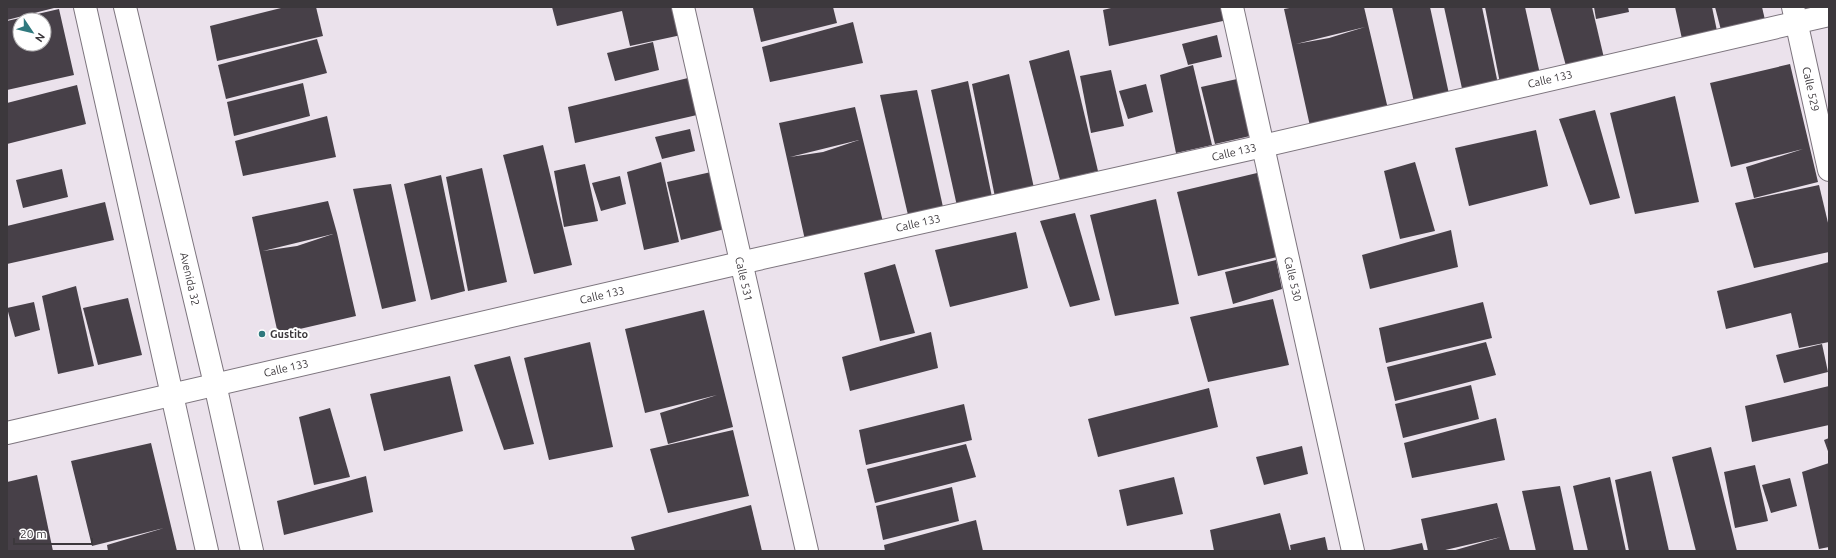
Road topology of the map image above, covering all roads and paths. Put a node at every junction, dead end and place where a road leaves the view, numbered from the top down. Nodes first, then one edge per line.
1 (84, 7) edge
2 (125, 7) edge
3 (683, 7) edge
4 (1232, 7) edge
5 (1795, 14) edge
6 (1829, 15) edge
7 (1263, 146) junction
8 (1829, 170) edge
9 (740, 263) junction
10 (215, 384) junction
11 (172, 396) junction
12 (7, 433) edge
13 (207, 551) edge
14 (252, 551) edge
15 (807, 551) edge
16 (1353, 551) edge

1 - 11 street
2 - 10 street, Avenida 32
3 - 9 street, Calle 531
4 - 7 street, Calle 530
5 - 6 street, Calle 133
5 - 7 street, Calle 133
5 - 8 street, Calle 529
7 - 9 street, Calle 133
7 - 16 street, Calle 530
9 - 10 street, Calle 133
9 - 15 street, Calle 531
10 - 11 street, Calle 133
10 - 14 street, Avenida 32
11 - 12 street, Calle 133
11 - 13 street

